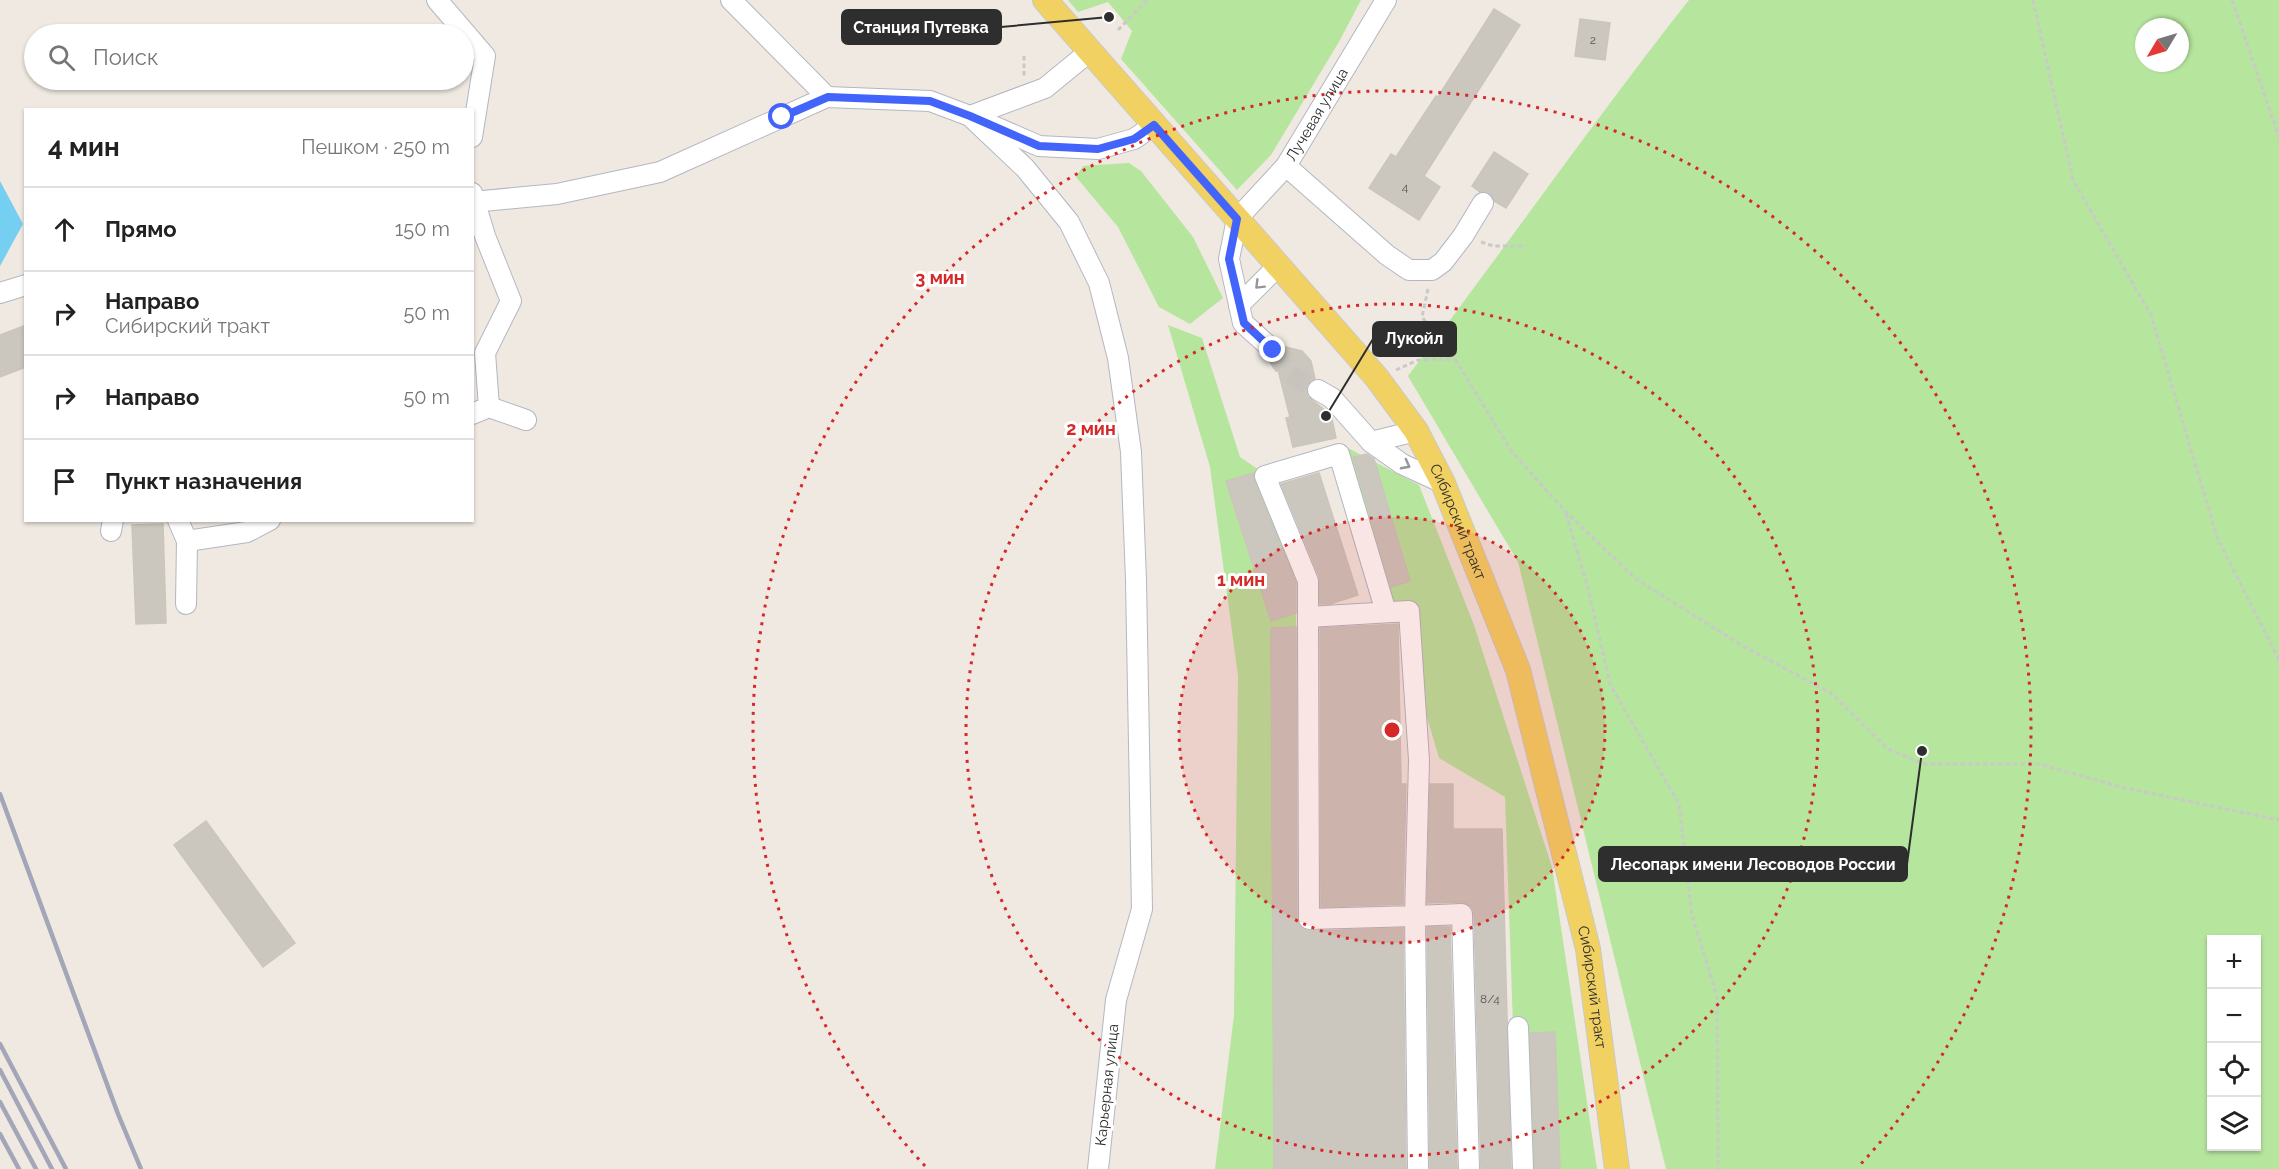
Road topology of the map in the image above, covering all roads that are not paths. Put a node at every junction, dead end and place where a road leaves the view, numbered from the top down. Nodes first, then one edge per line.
1 (437, 0) edge
2 (731, 0) edge
3 (1045, 0) edge
4 (1386, 0) edge
5 (458, 24) edge
6 (474, 43) edge
7 (1089, 52) junction
8 (828, 97) junction
9 (970, 116) junction
10 (474, 125) edge
11 (1154, 125) junction
12 (1286, 166) junction
13 (474, 199) edge
14 (1483, 203) dead end
15 (1237, 219) junction
16 (1278, 266) junction
17 (24, 286) edge
18 (0, 293) edge
19 (1239, 305) junction
20 (1273, 350) tunnel mouth
21 (1318, 390) tunnel mouth
22 (481, 410) edge
23 (526, 420) dead end
24 (1416, 431) junction
25 (1371, 442) junction
26 (1443, 483) junction
27 (179, 522) edge
28 (266, 522) edge
29 (187, 541) junction
30 (186, 604) dead end
31 (1386, 612) junction
32 (1308, 617) junction
33 (1415, 916) junction
34 (1518, 1027) dead end
35 (1098, 1169) edge
36 (1418, 1169) edge
37 (1469, 1169) edge
38 (1523, 1169) edge
39 (1617, 1169) edge

1 - 5 street
2 - 8 street
3 - 7 main road, Сибирский тракт
4 - 12 street, Лучевая улица
6 - 10 street
7 - 9 street
7 - 11 main road, Сибирский тракт
8 - 9 street
8 - 13 street
9 - 11 street
9 - 35 street, Карьерная улица
11 - 15 main road, Сибирский тракт
12 - 14 street
12 - 15 street, Лучевая улица
13 - 22 street
15 - 16 main road, Сибирский тракт
15 - 19 street
16 -> 19 street
16 - 24 main road, Сибирский тракт
17 - 18 street
19 - 20 street
21 - 25 street
22 - 23 street
24 - 25 street
24 - 26 main road, Сибирский тракт
25 -> 26 street
26 - 39 main road, Сибирский тракт
27 - 29 street
28 - 29 street
29 - 30 street
31 - 32 street
31 - 32 street
31 - 33 street
32 - 33 street
33 - 36 street
33 - 37 street
34 - 38 street

